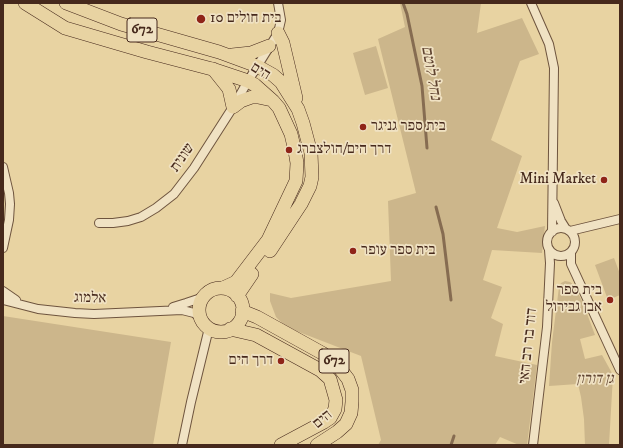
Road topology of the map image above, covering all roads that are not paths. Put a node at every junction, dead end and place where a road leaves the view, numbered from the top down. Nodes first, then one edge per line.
1 (24, 3) edge
2 (66, 3) edge
3 (278, 3) edge
4 (531, 3) edge
5 (278, 33) junction
6 (270, 46) junction
7 (219, 52) junction
8 (257, 66) junction
9 (212, 69) junction
10 (248, 80) junction
11 (273, 101) junction
12 (233, 107) junction
13 (298, 109) junction
14 (3, 167) edge
15 (552, 194) junction
16 (620, 219) edge
17 (99, 223) dead end
18 (568, 230) junction
19 (552, 232) junction
20 (4, 236) edge
21 (3, 248) edge
22 (549, 250) junction
23 (571, 252) junction
24 (223, 288) junction
25 (3, 291) edge
26 (237, 296) junction
27 (204, 297) junction
28 (3, 300) edge
29 (23, 305) junction
30 (156, 310) junction
31 (242, 311) junction
32 (200, 317) junction
33 (209, 328) junction
34 (230, 329) junction
35 (620, 370) edge
36 (182, 445) edge
37 (281, 445) edge
38 (317, 445) edge
39 (533, 445) edge

1 - 9 main road, הים / 672
2 - 7 main road, הים / 672
3 - 5 street
4 - 15 street
5 - 6 street, שונית
5 - 13 main road
6 - 7 main road
6 - 8 street, שונית
7 - 8 main road, הים / 672
8 - 10 street, שונית
8 - 13 main road, הים / 672
9 - 10 main road, הים / 672
9 - 12 main road
10 - 11 main road, הים / 672
10 - 12 street, שונית
11 - 12 main road
11 - 24 main road, הים / 672
12 - 17 street, שונית
13 - 26 main road, הים / 672
14 - 20 street
15 - 18 street
15 - 19 street
16 - 18 street
18 - 19 street
18 - 23 street
19 - 22 street
20 - 21 street
22 - 23 street
22 - 39 street, דוד בר רב האי
23 - 35 street
24 - 26 main road
24 - 27 main road
25 - 29 street, אלמוג
26 - 31 main road
27 - 30 street, אלמוג
27 - 32 main road
28 - 29 street, אלמוג
29 - 30 street, אלמוג
30 - 32 street, אלמוג
31 - 34 main road
31 - 38 main road, הים / 672
32 - 33 main road
33 - 34 main road
33 - 36 street
34 - 37 main road, הים / 672

